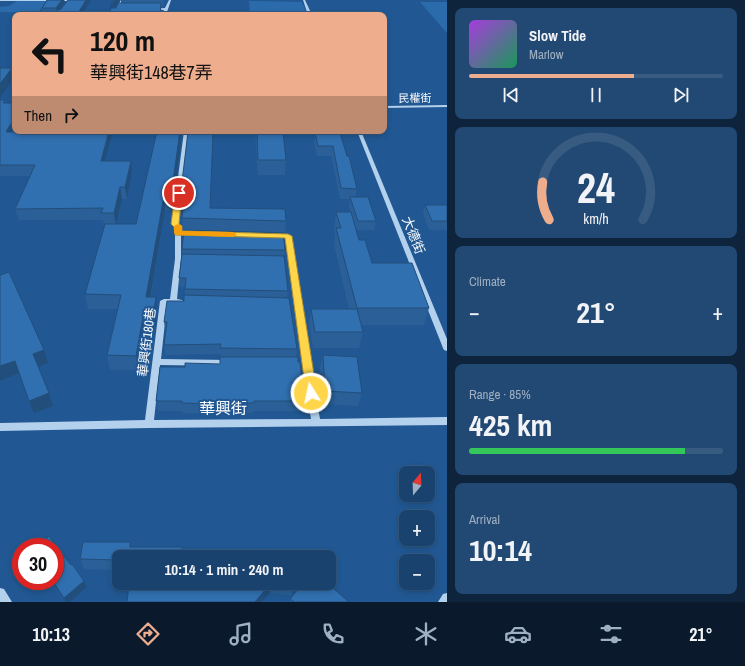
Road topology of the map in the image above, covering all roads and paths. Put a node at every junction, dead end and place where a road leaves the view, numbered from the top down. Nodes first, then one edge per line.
1 (0, 0) edge
2 (71, 0) edge
3 (122, 0) edge
4 (170, 0) edge
5 (304, 0) edge
6 (66, 5) edge
7 (117, 8) junction
8 (124, 9) edge
9 (145, 9) edge
10 (166, 9) junction
11 (115, 12) edge
12 (165, 12) edge
13 (309, 12) edge
14 (447, 106) edge
15 (387, 107) edge
16 (186, 134) edge
17 (360, 134) edge
18 (178, 233) junction
19 (202, 234) edge
20 (265, 236) edge
21 (178, 259) junction
22 (185, 259) edge
23 (173, 302) junction
24 (189, 302) edge
25 (447, 348) edge
26 (156, 362) junction
27 (235, 363) edge
28 (447, 421) edge
29 (316, 423) junction
30 (149, 424) junction
31 (0, 427) edge
32 (0, 593) edge
33 (447, 598) edge
34 (6, 602) edge
35 (444, 602) edge

1 - 2 street
2 - 6 street
3 - 7 street
4 - 10 street
5 - 13 street
7 - 8 street
7 - 11 street
9 - 10 street
10 - 12 street
14 - 15 street, 民權街
16 - 18 street, 華興街180巷
17 - 25 street, 大德街
18 - 19 street
18 - 21 street, 華興街180巷
20 - 29 street
21 - 22 street
21 - 23 street, 華興街180巷
23 - 24 street
23 - 26 street, 華興街180巷
26 - 27 street
26 - 30 street, 華興街180巷
28 - 29 street, 華興街
29 - 30 street, 華興街
30 - 31 street, 華興街
32 - 34 street
33 - 35 street

